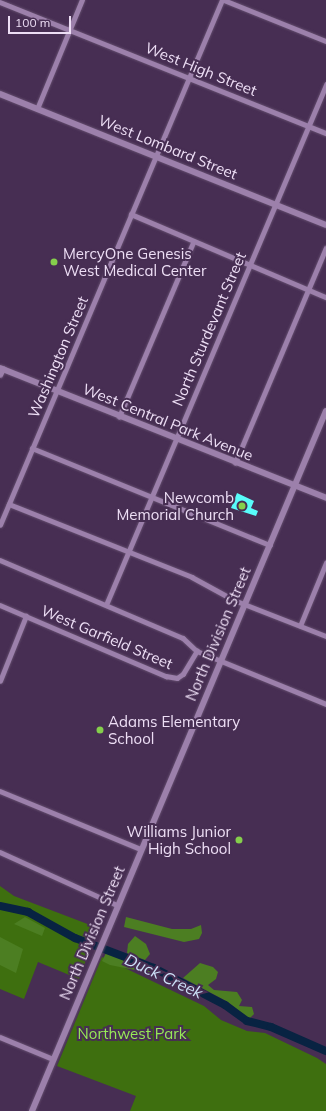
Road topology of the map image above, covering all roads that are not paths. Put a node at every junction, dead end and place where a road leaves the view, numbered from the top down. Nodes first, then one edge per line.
1 (82, 0) edge
2 (223, 0) edge
3 (0, 2) edge
4 (69, 30) junction
5 (326, 41) edge
6 (189, 78) junction
7 (326, 85) edge
8 (0, 94) edge
9 (37, 109) junction
10 (309, 126) junction
11 (326, 133) edge
12 (156, 156) junction
13 (276, 205) junction
14 (131, 214) junction
15 (326, 224) edge
16 (193, 243) junction
17 (326, 248) edge
18 (249, 266) junction
19 (308, 290) junction
20 (326, 297) edge
21 (1, 371) edge
22 (56, 391) junction
23 (326, 411) edge
24 (119, 417) junction
25 (176, 439) junction
26 (32, 448) junction
27 (235, 463) junction
28 (294, 486) junction
29 (152, 497) junction
30 (326, 498) edge
31 (9, 504) junction
32 (0, 525) edge
33 (270, 545) junction
34 (129, 552) junction
35 (0, 560) edge
36 (326, 563) edge
37 (245, 604) junction
38 (106, 605) junction
39 (0, 606) edge
40 (26, 616) junction
41 (300, 626) junction
42 (326, 636) edge
43 (197, 652) junction
44 (220, 662) junction
45 (0, 681) edge
46 (326, 704) edge
47 (0, 791) edge
48 (141, 849) junction
49 (0, 852) edge
50 (117, 906) junction
51 (0, 1038) edge
52 (53, 1059) junction
53 (32, 1111) edge

1 - 4 street
2 - 5 street
2 - 6 street, Washington Street
3 - 4 street, West High Street
4 - 6 street, West High Street
4 - 9 street
6 - 10 street, West High Street
6 - 12 street, Washington Street
7 - 10 street, North Sturdevant Street
8 - 9 main road, West Lombard Street
9 - 12 main road, West Lombard Street
10 - 11 street, West High Street
10 - 13 street, North Sturdevant Street
12 - 13 main road, West Lombard Street
12 - 14 street, Washington Street
13 - 15 main road, West Lombard Street
13 - 18 street, North Sturdevant Street
14 - 16 street
14 - 22 street, Washington Street
16 - 18 street
16 - 24 street
17 - 19 street
18 - 19 street
18 - 25 street, North Sturdevant Street
19 - 20 street
19 - 27 street
21 - 22 main road, West Central Park Avenue
22 - 24 main road, West Central Park Avenue
22 - 26 street, Washington Street
23 - 28 main road, North Division Street
24 - 25 main road, West Central Park Avenue
25 - 27 main road, West Central Park Avenue
25 - 29 street, North Sturdevant Street
26 - 29 street
26 - 31 street, Washington Street
27 - 28 main road, West Central Park Avenue
28 - 30 main road, West Central Park Avenue
28 - 33 main road, North Division Street
29 - 33 street
29 - 34 street, North Sturdevant Street
31 - 32 street, Washington Street
31 - 34 street
33 - 37 main road, North Division Street
34 - 37 street
34 - 38 street, North Sturdevant Street
35 - 38 street
36 - 41 street
37 - 41 street
37 - 44 main road, North Division Street
38 - 43 street
39 - 40 street, West Garfield Street
40 - 43 street, West Garfield Street
40 - 45 street
41 - 42 street
43 - 44 street, West Garfield Street
44 - 46 street, West Garfield Street
44 - 48 main road, North Division Street
47 - 48 street
48 - 50 main road, North Division Street
49 - 50 street
50 - 52 main road, North Division Street
51 - 52 street
52 - 53 main road, North Division Street

